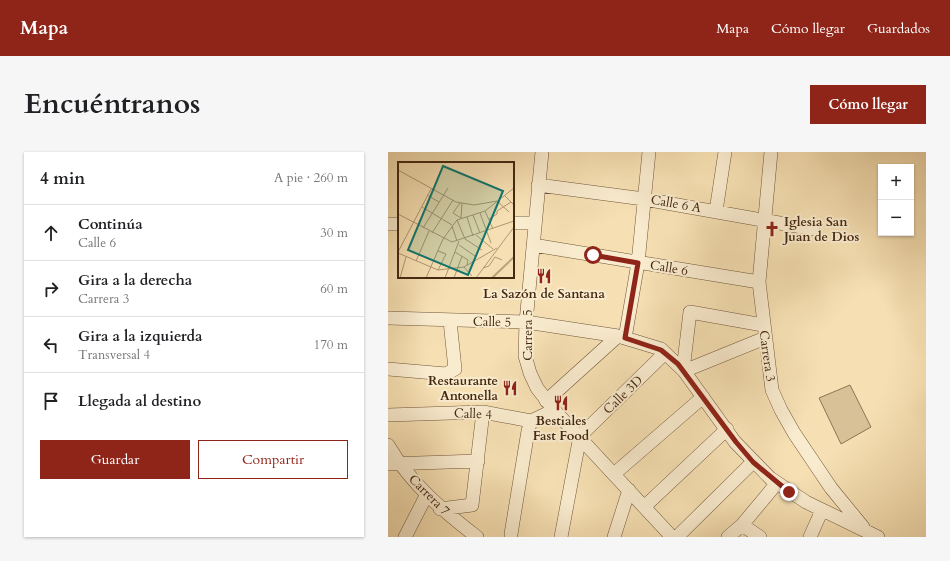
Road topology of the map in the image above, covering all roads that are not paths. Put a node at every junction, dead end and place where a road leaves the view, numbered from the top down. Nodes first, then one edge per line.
1 (542, 152) edge
2 (649, 152) edge
3 (724, 152) edge
4 (771, 152) edge
5 (538, 185) junction
6 (644, 199) junction
7 (716, 211) junction
8 (764, 221) junction
9 (514, 223) edge
10 (535, 223) junction
11 (813, 229) dead end
12 (533, 245) junction
13 (638, 263) junction
14 (759, 282) junction
15 (388, 318) edge
16 (450, 321) junction
17 (526, 322) junction
18 (764, 332) junction
19 (622, 337) junction
20 (665, 353) junction
21 (388, 369) edge
22 (683, 370) junction
23 (703, 397) junction
24 (550, 406) junction
25 (483, 412) junction
26 (388, 415) edge
27 (531, 421) junction
28 (726, 429) junction
29 (580, 436) junction
30 (388, 445) edge
31 (478, 461) junction
32 (753, 462) junction
33 (393, 464) edge
34 (614, 474) junction
35 (777, 483) junction
36 (629, 490) junction
37 (426, 496) junction
38 (644, 507) junction
39 (440, 509) junction
40 (822, 510) junction
41 (742, 525) junction
42 (859, 532) edge
43 (511, 534) dead end
44 (405, 537) edge
45 (478, 537) edge
46 (561, 537) edge
47 (614, 537) edge
48 (672, 537) edge
49 (677, 537) edge
50 (728, 537) edge
51 (760, 537) edge
52 (810, 537) edge
53 (878, 537) edge

1 - 5 street, Carrera 5
2 - 6 street
3 - 7 street
4 - 8 street, Carrera 3
5 - 6 street, Calle 6 A
5 - 10 street, Carrera 5
6 - 7 street, Calle 6 A
6 - 13 street
7 - 8 street, Calle 6 A
8 - 11 street, Calle 6 A
8 - 14 street, Carrera 3
9 - 10 street
10 - 12 street, Carrera 5
12 - 13 street, Calle 6
12 - 17 street, Carrera 5
13 - 14 street, Calle 6
13 - 19 street
14 - 18 street, Carrera 3
15 - 16 street, Calle 5
16 - 17 street, Calle 5
16 - 21 street
17 - 19 street, Calle 5
17 - 24 street, Carrera 5
18 - 22 street
18 - 22 street
18 - 42 street, Carrera 3
19 - 20 street, Calle 5
19 - 24 street
20 - 22 street
20 - 29 street, Calle 3D
22 - 23 street
23 - 28 street
23 - 34 street
24 - 27 street
24 - 29 street, Carrera 5
25 - 26 street, Calle 4
25 - 27 street, Calle 4
25 - 31 street
27 - 43 street
28 - 32 street
28 - 38 street
29 - 34 street, Carrera 5
29 - 46 street
30 - 33 street, Carrera 7
31 - 33 street
31 - 39 street
32 - 35 street
32 - 49 street
33 - 37 street, Carrera 7
34 - 36 street, Carrera 5
35 - 40 street
35 - 41 street
36 - 38 street, Carrera 5
36 - 47 street
37 - 39 street, Carrera 7
37 - 44 street
38 - 48 street, Carrera 5
39 - 45 street, Carrera 7
40 - 42 street
40 - 52 street
41 - 50 street
41 - 51 street
42 - 53 street

